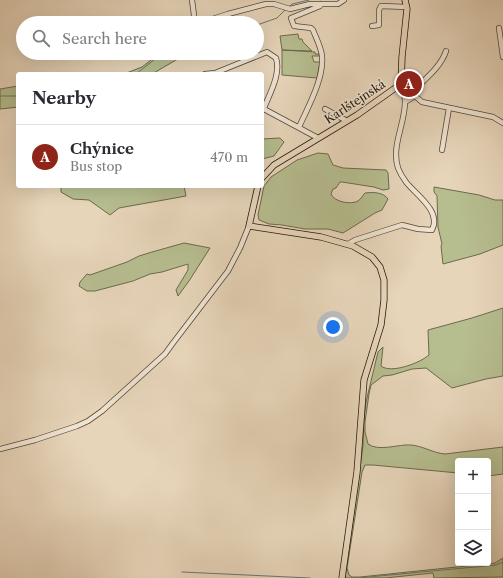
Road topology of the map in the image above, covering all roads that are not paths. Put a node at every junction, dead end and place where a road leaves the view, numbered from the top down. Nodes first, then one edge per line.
1 (192, 0) edge
2 (344, 0) edge
3 (405, 0) edge
4 (321, 4) junction
5 (407, 7) junction
6 (194, 16) edge
7 (222, 16) edge
8 (372, 26) dead end
9 (499, 28) dead end
10 (446, 51) dead end
11 (264, 54) edge
12 (503, 57) edge
13 (248, 60) edge
14 (218, 72) edge
15 (402, 83) junction
16 (412, 90) junction
17 (415, 96) junction
18 (405, 102) junction
19 (264, 106) edge
20 (449, 108) junction
21 (264, 109) edge
22 (325, 109) dead end
23 (347, 121) junction
24 (503, 123) edge
25 (299, 127) junction
26 (318, 138) junction
27 (442, 150) dead end
28 (264, 175) edge
29 (258, 188) edge
30 (249, 226) junction
31 (348, 244) junction
32 (0, 449) edge
33 (342, 578) edge

1 - 6 street
2 - 4 street
3 - 5 main road, Karlštejnská
4 - 7 street
4 - 25 street
5 - 8 street
5 - 15 main road, Karlštejnská
9 - 12 street
10 - 16 street
11 - 19 street
13 - 14 street
15 - 16 street
15 - 18 street
15 - 23 main road, Karlštejnská
16 - 17 street
17 - 18 street
17 - 20 street
18 - 31 street
20 - 24 street
20 - 27 street
21 - 25 street
22 - 23 street
23 - 26 main road, Karlštejnská
25 - 26 street
26 - 28 main road, Karlštejnská
29 - 30 main road
30 - 31 main road
30 - 32 street
31 - 33 main road

